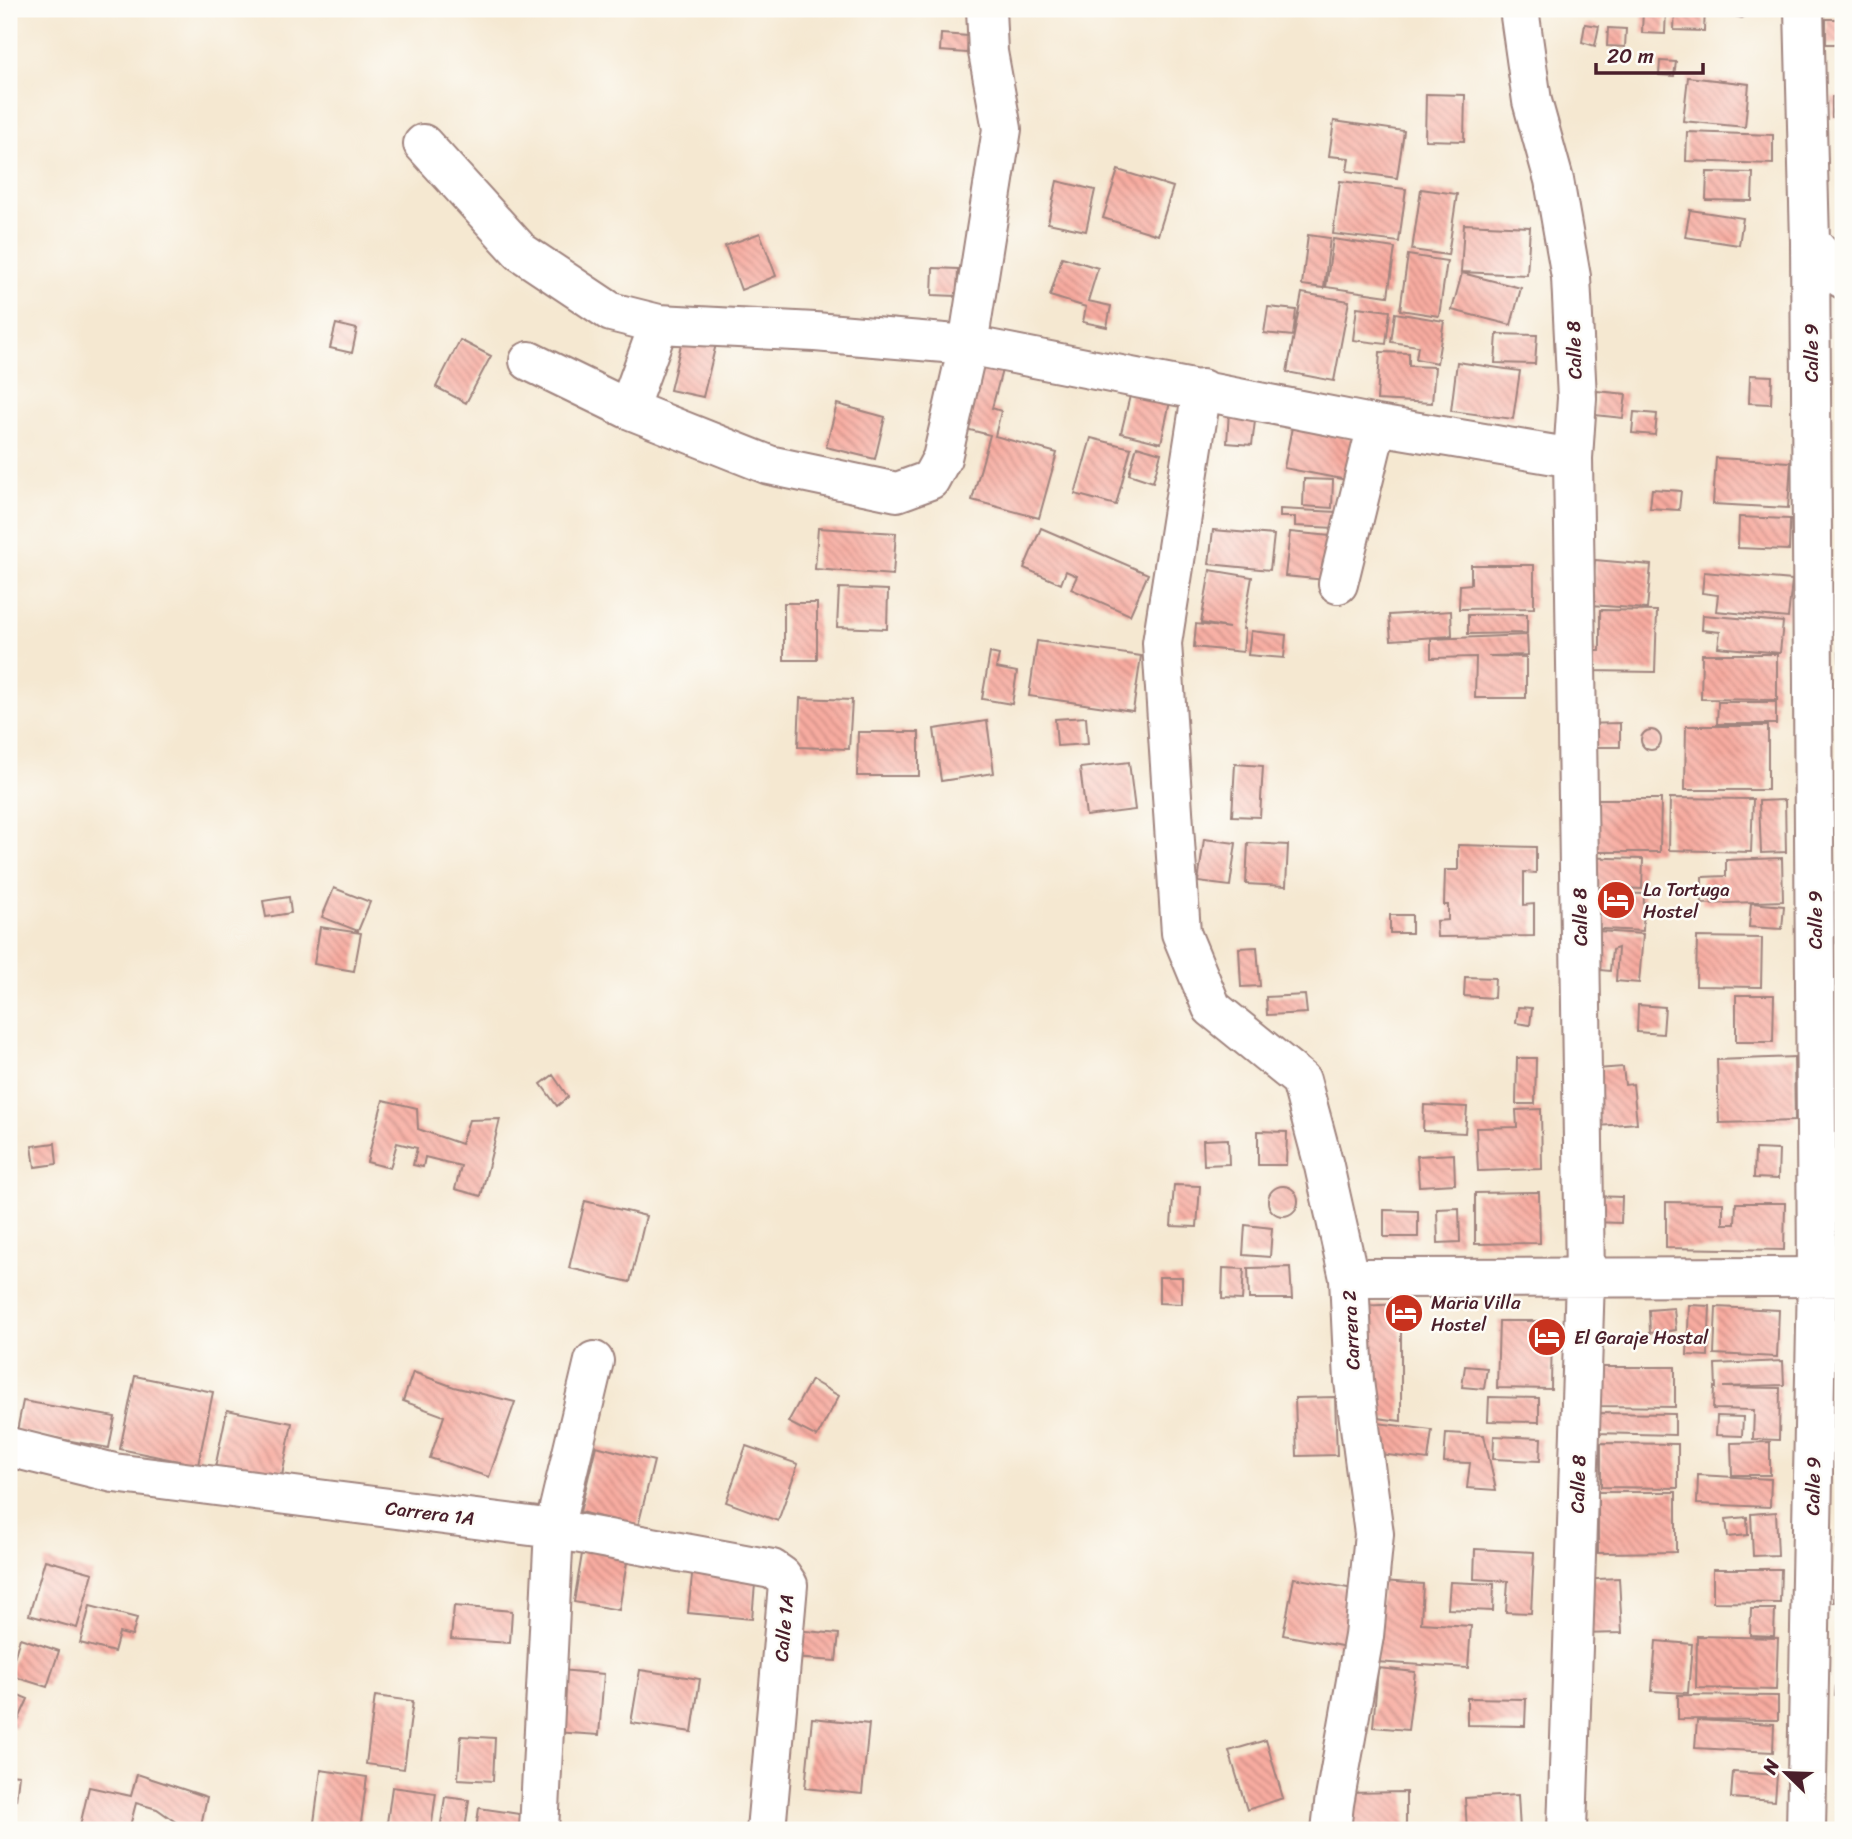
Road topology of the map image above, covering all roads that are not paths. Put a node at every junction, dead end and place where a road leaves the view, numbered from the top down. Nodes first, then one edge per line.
1 (986, 9) edge
2 (1519, 9) edge
3 (1804, 9) edge
4 (423, 144) dead end
5 (1810, 242) junction
6 (1843, 279) edge
7 (659, 324) junction
8 (968, 345) junction
9 (529, 360) dead end
10 (1202, 389) junction
11 (628, 409) junction
12 (1377, 425) junction
13 (1573, 458) junction
14 (1338, 584) dead end
15 (1830, 1276) edge
16 (1349, 1278) junction
17 (1585, 1279) junction
18 (594, 1361) dead end
19 (9, 1447) edge
20 (554, 1529) junction
21 (539, 1830) edge
22 (766, 1830) edge
23 (1331, 1830) edge
24 (1567, 1830) edge
25 (1806, 1830) edge

1 - 8 street
2 - 13 street, Calle 8
3 - 5 street, Calle 9
4 - 7 street
5 - 6 street
5 - 15 street, Calle 9
7 - 8 street
7 - 11 street
8 - 10 street
8 - 11 street
9 - 11 street
10 - 12 street
10 - 16 street
12 - 13 street
12 - 14 street
13 - 17 street, Calle 8
15 - 17 street, Carrera 2
15 - 25 street, Calle 9
16 - 17 street, Carrera 2
16 - 23 street, Carrera 2
17 - 24 street, Calle 8
18 - 20 street
19 - 20 street, Carrera 1A
20 - 21 street
20 - 22 street, Calle 1A

